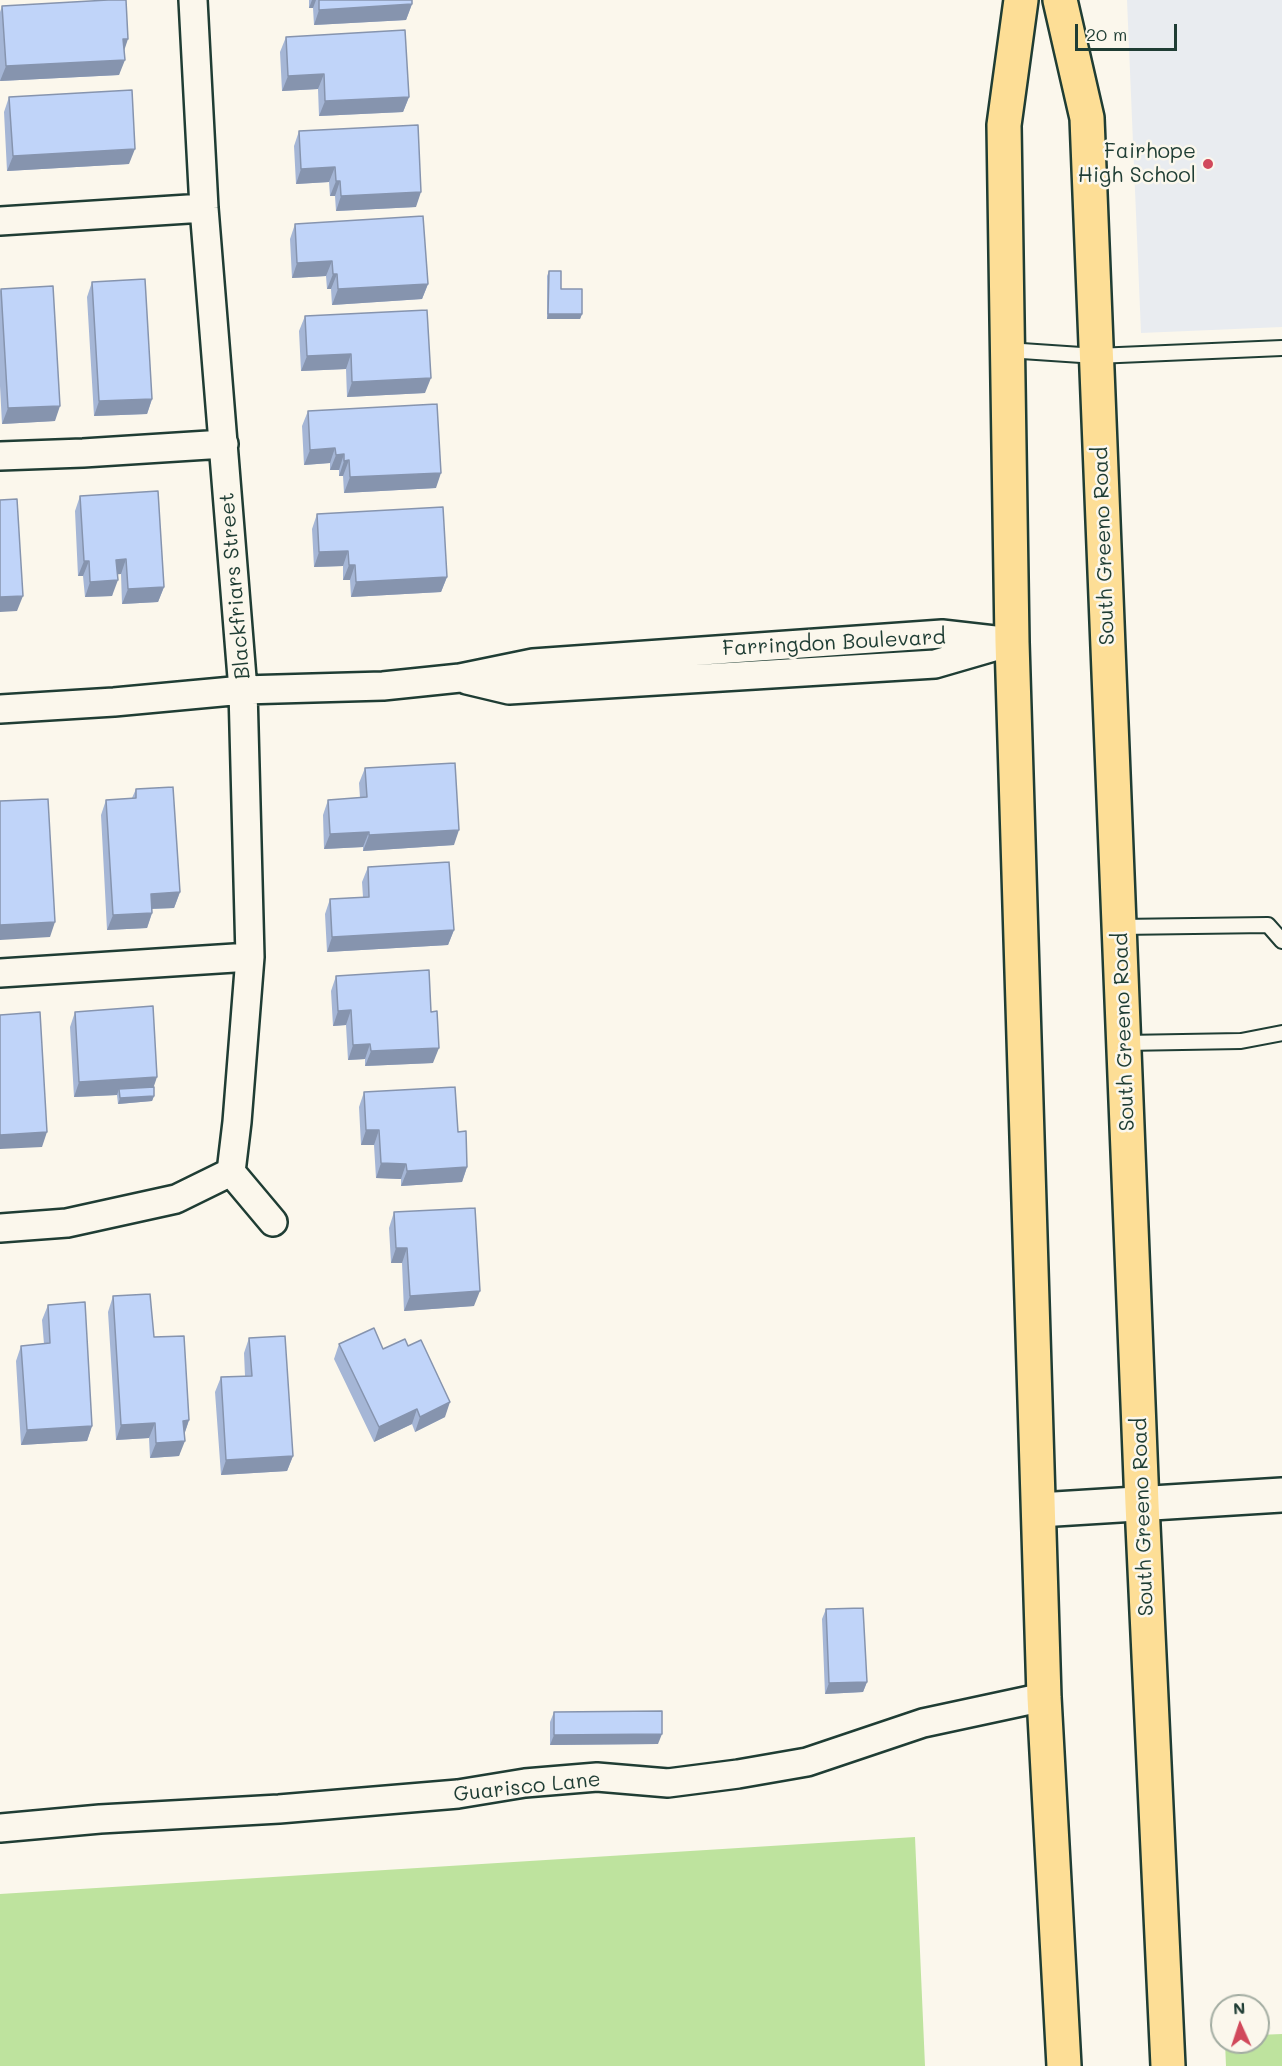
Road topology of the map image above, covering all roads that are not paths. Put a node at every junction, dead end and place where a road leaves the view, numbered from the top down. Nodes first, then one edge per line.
1 (193, 0) edge
2 (1021, 0) edge
3 (1060, 0) edge
4 (204, 208) junction
5 (0, 221) edge
6 (1282, 348) edge
7 (1007, 350) junction
8 (1096, 356) junction
9 (224, 444) junction
10 (0, 456) edge
11 (1012, 642) junction
12 (243, 690) junction
13 (0, 709) edge
14 (1119, 927) junction
15 (1282, 941) edge
16 (250, 957) junction
17 (0, 973) edge
18 (1282, 1033) edge
19 (1124, 1043) junction
20 (231, 1172) junction
21 (273, 1222) dead end
22 (0, 1228) edge
23 (1282, 1495) edge
24 (1142, 1504) junction
25 (1039, 1510) junction
26 (1044, 1697) junction
27 (0, 1828) edge
28 (1064, 2066) edge
29 (1168, 2066) edge

1 - 4 street, Blackfriars Street
2 - 7 main road
3 - 8 main road, South Greeno Road
4 - 5 street
4 - 9 street, Blackfriars Street
6 - 8 lane
7 - 8 lane
7 - 11 main road
8 - 14 main road, South Greeno Road
9 - 10 street
9 - 12 street, Blackfriars Street
11 - 12 street, Farringdon Boulevard
11 - 25 main road
12 - 13 street, Farringdon Boulevard
12 - 16 street, Blackfriars Street
14 - 15 lane
14 - 19 main road, South Greeno Road
16 - 17 street
16 - 20 street, Blackfriars Street
18 - 19 lane
19 - 24 main road, South Greeno Road
20 - 21 street
20 - 22 street
23 - 24 street
24 - 25 street
24 - 29 main road, South Greeno Road
25 - 26 main road
26 - 27 street, Guarisco Lane
26 - 28 main road

